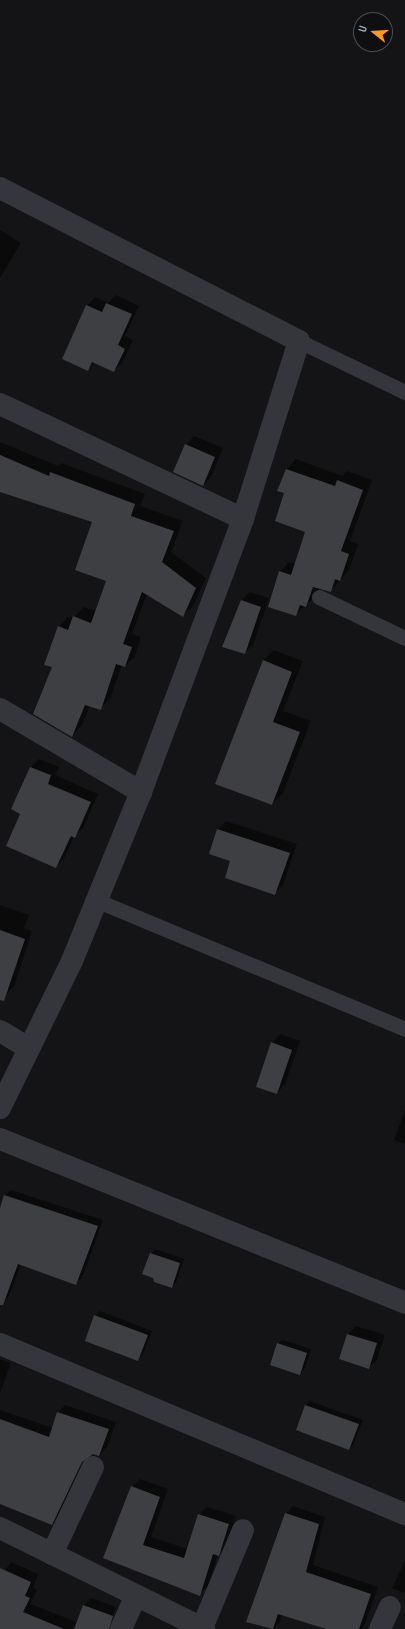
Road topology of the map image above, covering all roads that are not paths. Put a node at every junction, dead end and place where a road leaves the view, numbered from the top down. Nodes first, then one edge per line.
1 (0, 188) edge
2 (299, 341) junction
3 (405, 392) edge
4 (0, 404) edge
5 (243, 519) junction
6 (320, 597) dead end
7 (405, 638) edge
8 (0, 709) edge
9 (141, 792) junction
10 (98, 902) junction
11 (405, 1029) edge
12 (0, 1031) edge
13 (28, 1048) junction
14 (0, 1108) edge
15 (0, 1140) edge
16 (405, 1304) edge
17 (0, 1344) edge
18 (93, 1467) dead end
19 (405, 1514) edge
20 (0, 1528) edge
21 (243, 1530) dead end
22 (52, 1554) junction
23 (136, 1595) junction
24 (390, 1608) dead end
25 (121, 1629) edge
26 (203, 1629) edge
27 (380, 1629) edge

1 - 2 street
2 - 3 lane
2 - 5 street
4 - 5 street
5 - 9 street
6 - 7 lane
8 - 9 street
9 - 10 street
10 - 11 lane
10 - 13 street
12 - 13 street
13 - 14 street
15 - 16 street
17 - 19 street
18 - 22 street
20 - 22 street
21 - 26 street
22 - 23 street
23 - 25 street
23 - 26 street
24 - 27 street

